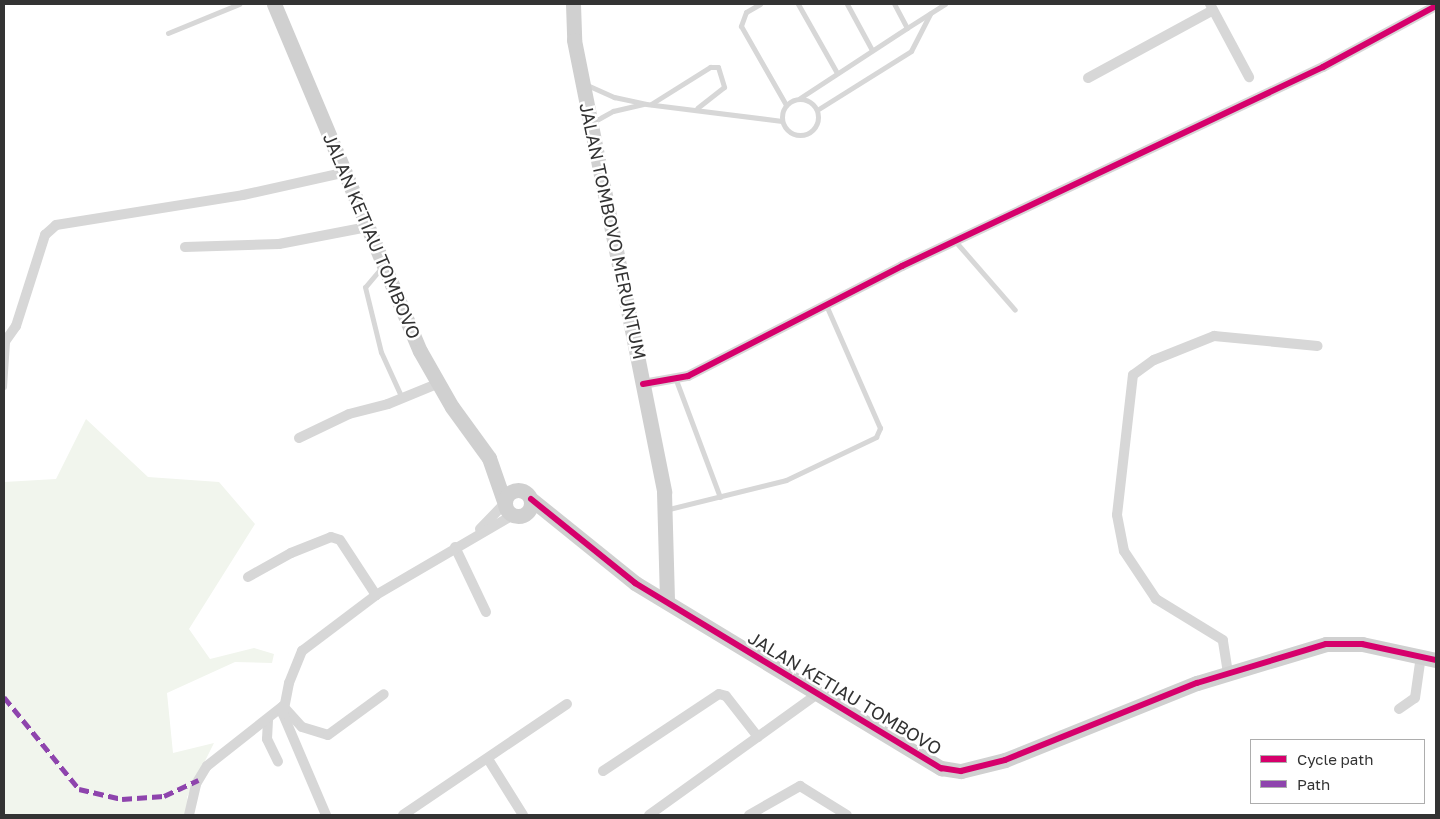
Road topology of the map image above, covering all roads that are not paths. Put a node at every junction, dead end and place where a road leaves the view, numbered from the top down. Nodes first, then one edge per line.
1 (238, 4) edge
2 (274, 4) edge
3 (564, 4) edge
4 (573, 4) edge
5 (760, 4) edge
6 (798, 4) edge
7 (847, 4) edge
8 (894, 4) edge
9 (945, 4) edge
10 (1436, 6) edge
11 (1212, 7) edge
12 (930, 14) junction
13 (907, 28) junction
14 (168, 34) dead end
15 (574, 40) junction
16 (872, 50) junction
17 (837, 73) junction
18 (1249, 77) dead end
19 (1088, 78) dead end
20 (582, 83) junction
21 (800, 98) junction
22 (648, 104) junction
23 (786, 105) junction
24 (697, 108) junction
25 (818, 110) junction
26 (782, 121) junction
27 (591, 124) junction
28 (342, 173) junction
29 (367, 227) junction
30 (955, 241) junction
31 (185, 247) dead end
32 (383, 266) junction
33 (826, 304) junction
34 (1015, 310) dead end
35 (6, 341) edge
36 (1318, 346) dead end
37 (676, 380) junction
38 (437, 384) junction
39 (643, 384) junction
40 (4, 387) edge
41 (402, 399) junction
42 (299, 438) dead end
43 (489, 458) junction
44 (526, 494) junction
45 (720, 497) junction
46 (511, 509) junction
47 (665, 510) junction
48 (565, 531) junction
49 (455, 547) junction
50 (248, 578) dead end
51 (376, 595) junction
52 (666, 601) junction
53 (486, 612) dead end
54 (1420, 656) junction
55 (1436, 660) edge
56 (1228, 673) junction
57 (384, 694) dead end
58 (816, 695) junction
59 (567, 704) dead end
60 (283, 706) junction
61 (1399, 709) dead end
62 (268, 720) junction
63 (758, 737) junction
64 (488, 759) junction
65 (278, 762) dead end
66 (603, 771) dead end
67 (188, 815) edge
68 (326, 815) edge
69 (403, 815) edge
70 (522, 815) edge
71 (648, 815) edge
72 (749, 815) edge
73 (848, 815) edge

1 - 14 lane
2 - 28 street, JALAN KETIAU TOMBOVO
3 - 15 street, JALAN TOMBOVO MERUNTUM
4 - 15 street, JALAN TOMBOVO MERUNTUM
5 - 23 lane
6 - 17 lane
7 - 16 lane
8 - 13 lane
9 - 12 lane
10 - 30 street
11 - 18 street
11 - 19 street
12 - 13 lane
12 - 25 lane
13 - 16 lane
15 - 20 street, JALAN TOMBOVO MERUNTUM
16 - 17 lane
17 - 21 lane
20 - 22 lane
20 - 27 street, JALAN TOMBOVO MERUNTUM
21 - 23 lane
21 - 25 lane
22 - 24 lane
22 - 24 lane
22 - 27 lane
23 - 26 lane
24 - 26 lane
25 - 26 lane
27 - 39 street, JALAN TOMBOVO MERUNTUM
28 - 29 street, JALAN KETIAU TOMBOVO
28 - 35 street
29 - 31 street
29 - 32 street, JALAN KETIAU TOMBOVO
30 - 33 street
30 - 34 lane
32 - 38 street, JALAN KETIAU TOMBOVO
32 - 41 lane
33 - 37 street
33 - 45 lane
35 - 40 lane
36 - 56 street
37 - 39 street
37 - 45 lane
38 - 41 street
38 - 43 street, JALAN KETIAU TOMBOVO
39 - 47 street, JALAN TOMBOVO MERUNTUM
41 - 42 street
43 - 44 street, JALAN KETIAU TOMBOVO
43 - 46 street, JALAN KETIAU TOMBOVO
44 - 46 street
44 - 46 street
44 - 48 street, JALAN KETIAU TOMBOVO
45 - 47 lane
46 - 48 street, JALAN KETIAU TOMBOVO
46 - 49 street
47 - 52 street, JALAN TOMBOVO MERUNTUM
48 - 52 street, JALAN KETIAU TOMBOVO
49 - 51 street
49 - 53 street
50 - 51 street
51 - 60 street
52 - 58 street, JALAN KETIAU TOMBOVO
54 - 55 street, JALAN KETIAU TOMBOVO
54 - 56 street, JALAN KETIAU TOMBOVO
54 - 61 street
56 - 58 street, JALAN KETIAU TOMBOVO
57 - 60 street
58 - 63 street
59 - 64 street
60 - 62 street
60 - 68 street
62 - 65 street
62 - 67 street
63 - 66 street
63 - 71 street
64 - 69 street
64 - 70 street
72 - 73 street

